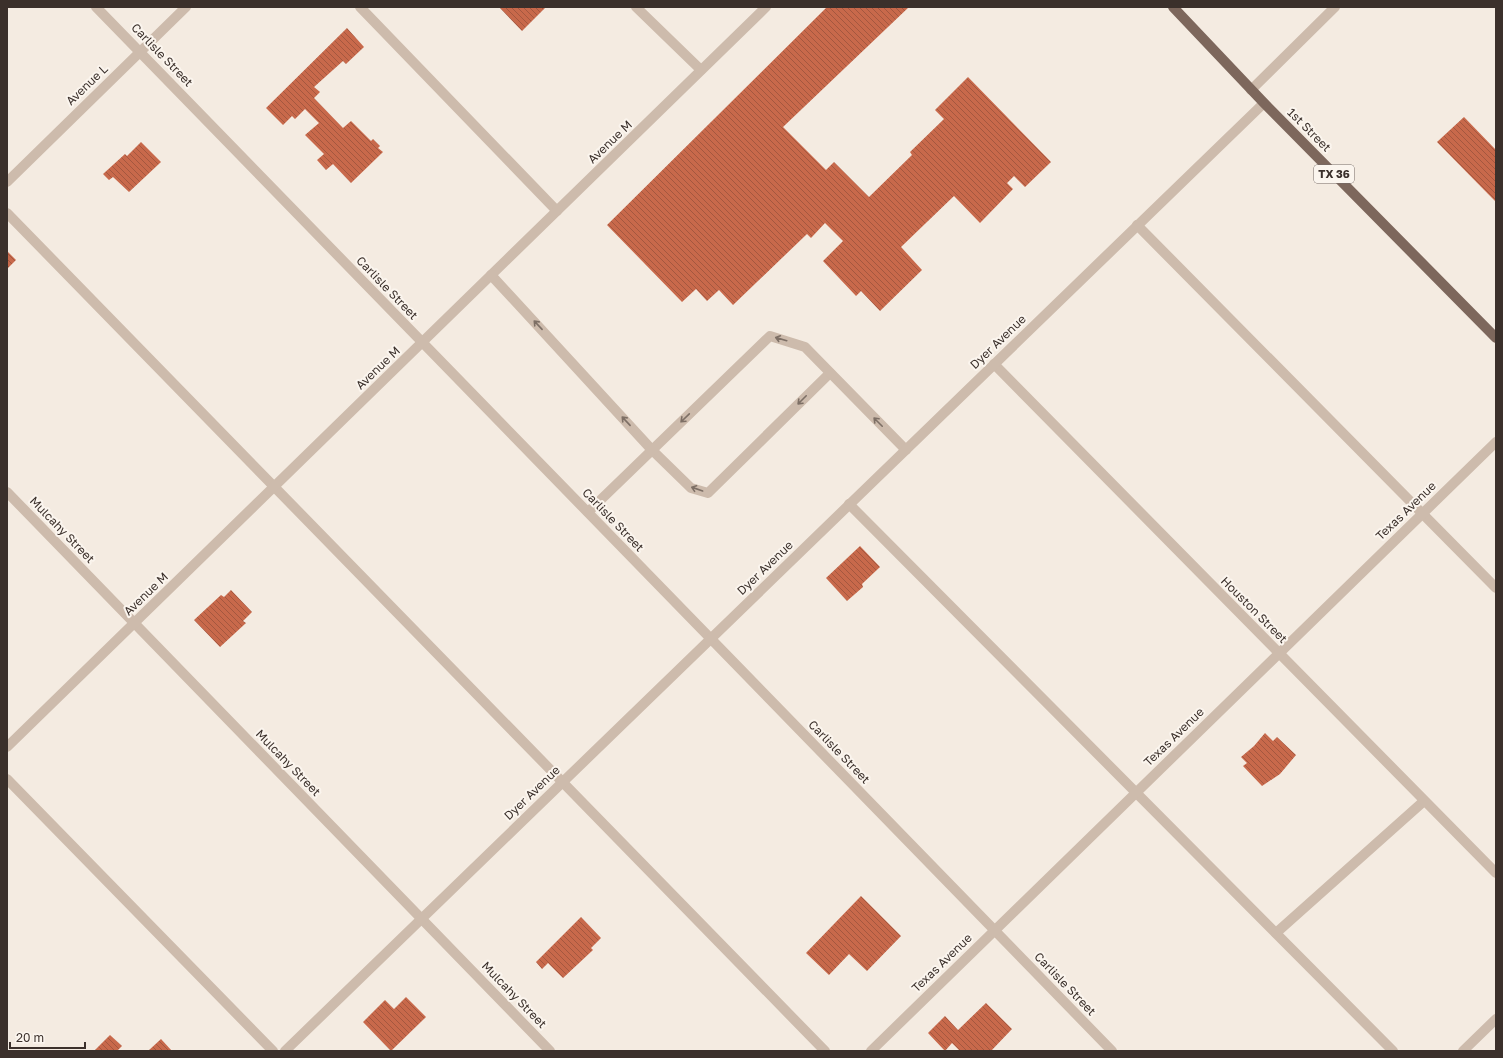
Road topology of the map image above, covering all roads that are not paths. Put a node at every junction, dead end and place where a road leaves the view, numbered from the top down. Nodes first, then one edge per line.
1 (96, 7) edge
2 (186, 7) edge
3 (360, 7) edge
4 (636, 7) edge
5 (766, 7) edge
6 (1173, 7) edge
7 (1335, 7) edge
8 (140, 52) junction
9 (701, 70) junction
10 (1251, 90) junction
11 (1264, 103) junction
12 (7, 182) edge
13 (557, 212) junction
14 (7, 213) edge
15 (1137, 225) junction
16 (491, 275) junction
17 (1495, 335) edge
18 (422, 342) junction
19 (994, 364) junction
20 (830, 373) junction
21 (1496, 442) edge
22 (652, 450) junction
23 (906, 450) junction
24 (274, 487) junction
25 (7, 492) edge
26 (849, 504) junction
27 (588, 512) junction
28 (1423, 513) junction
29 (1496, 588) edge
30 (134, 623) junction
31 (711, 639) junction
32 (1279, 653) junction
33 (7, 747) edge
34 (7, 779) edge
35 (562, 782) junction
36 (1136, 792) junction
37 (1424, 800) junction
38 (1496, 873) edge
39 (421, 919) junction
40 (995, 930) junction
41 (1276, 933) junction
42 (1496, 1019) edge
43 (273, 1051) edge
44 (285, 1051) edge
45 (550, 1051) edge
46 (825, 1051) edge
47 (871, 1051) edge
48 (1112, 1051) edge
49 (1393, 1051) edge
50 (1463, 1051) edge

1 - 8 street, Carlisle Street
2 - 8 street, Avenue L
3 - 13 street
4 - 9 street
5 - 9 street, Avenue M
6 - 10 main road, 1st Street / TX 36
7 - 10 street
8 - 12 street, Avenue L
8 - 18 street, Carlisle Street
9 - 13 street, Avenue M
10 - 11 main road, 1st Street / TX 36
11 - 15 street, Dyer Avenue
11 - 17 main road, 1st Street / TX 36
13 - 16 street, Avenue M
14 - 24 street
15 - 19 street, Dyer Avenue
15 - 28 street
16 - 18 street, Avenue M
22 -> 16 street
18 - 24 street, Avenue M
18 - 27 street, Carlisle Street
19 - 23 street, Dyer Avenue
19 - 32 street, Houston Street
20 -> 22 street
20 -> 22 street
23 -> 20 street
21 - 28 street, Texas Avenue
22 - 27 street
23 - 26 street, Dyer Avenue
24 - 30 street, Avenue M
24 - 35 street
25 - 30 street, Mulcahy Street
26 - 31 street, Dyer Avenue
26 - 36 street
27 - 31 street, Carlisle Street
28 - 29 street
28 - 32 street, Texas Avenue
30 - 33 street, Avenue M
30 - 39 street, Mulcahy Street
31 - 35 street, Dyer Avenue
31 - 40 street, Carlisle Street
32 - 36 street, Texas Avenue
32 - 37 street, Houston Street
34 - 43 street
35 - 39 street, Dyer Avenue
35 - 46 street
36 - 40 street, Texas Avenue
36 - 41 street
37 - 38 street, Houston Street
37 - 41 street
39 - 44 street, Dyer Avenue
39 - 45 street, Mulcahy Street
40 - 47 street, Texas Avenue
40 - 48 street, Carlisle Street
41 - 49 street
42 - 50 street

